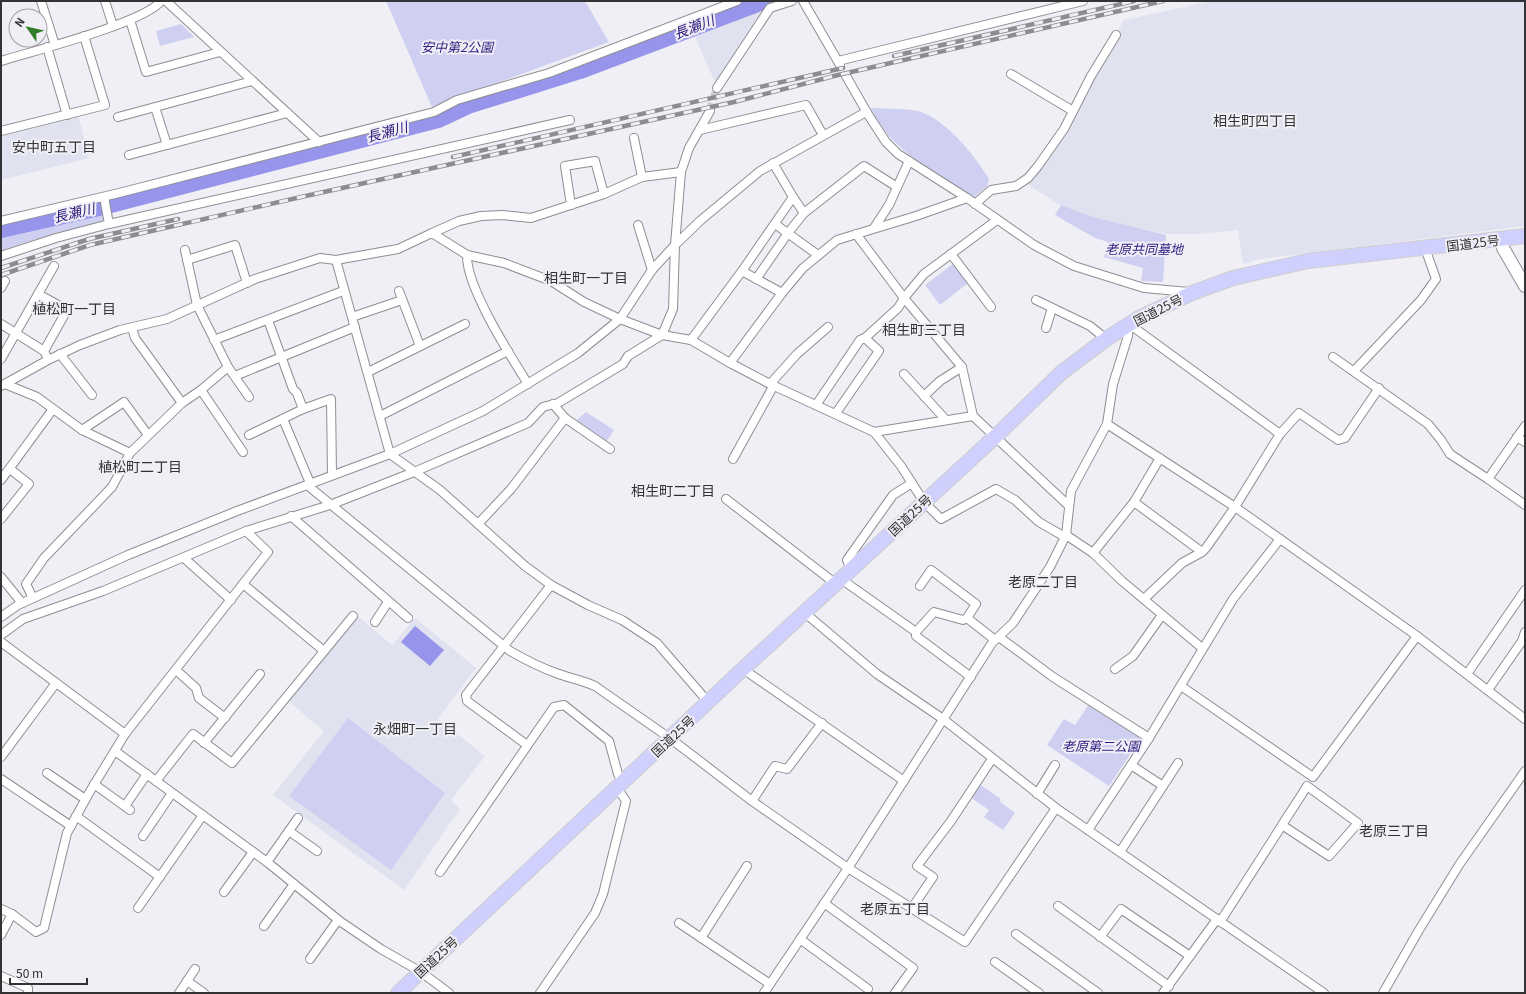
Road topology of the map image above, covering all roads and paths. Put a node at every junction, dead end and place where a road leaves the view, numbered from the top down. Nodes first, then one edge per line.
1 (41, 1) edge
2 (104, 1) edge
3 (161, 1) edge
4 (166, 1) edge
5 (738, 1) edge
6 (792, 1) edge
7 (803, 1) edge
8 (1083, 1) edge
9 (130, 20) junction
10 (113, 26) junction
11 (1116, 35) dead end
12 (84, 36) junction
13 (51, 46) junction
14 (220, 52) junction
15 (1, 61) edge
16 (1011, 74) dead end
17 (846, 76) dead end
18 (252, 81) junction
19 (717, 88) tunnel mouth
20 (155, 107) junction
21 (710, 111) tunnel mouth
22 (1073, 111) junction
23 (866, 112) junction
24 (287, 113) junction
25 (66, 115) junction
26 (118, 117) dead end
27 (570, 120) dead end
28 (700, 130) junction
29 (1, 131) edge
30 (823, 135) junction
31 (634, 138) dead end
32 (319, 142) junction
33 (167, 145) junction
34 (129, 155) dead end
35 (909, 161) junction
36 (773, 163) junction
37 (681, 172) junction
38 (642, 177) junction
39 (897, 187) junction
40 (604, 194) junction
41 (793, 197) junction
42 (967, 198) junction
43 (105, 202) junction
44 (975, 204) junction
45 (571, 205) junction
46 (804, 213) junction
47 (997, 220) junction
48 (1, 221) edge
49 (109, 224) junction
50 (774, 224) junction
51 (638, 225) dead end
52 (874, 228) junction
53 (432, 233) junction
54 (788, 233) junction
55 (856, 234) junction
56 (1525, 236) edge
57 (1501, 239) junction
58 (675, 245) junction
59 (1425, 248) junction
60 (185, 250) dead end
61 (951, 254) junction
62 (467, 255) junction
63 (818, 255) junction
64 (1, 256) edge
65 (187, 260) junction
66 (336, 260) junction
67 (54, 266) dead end
68 (652, 270) junction
69 (742, 271) junction
70 (1521, 272) edge
71 (756, 279) junction
72 (247, 283) junction
73 (1525, 286) edge
74 (343, 291) junction
75 (399, 291) dead end
76 (782, 293) junction
77 (1192, 293) junction
78 (38, 294) junction
79 (904, 298) junction
80 (402, 300) junction
81 (1036, 300) dead end
82 (198, 305) junction
83 (991, 307) dead end
84 (1052, 308) junction
85 (352, 318) junction
86 (620, 319) junction
87 (268, 320) junction
88 (1, 324) edge
89 (465, 324) dead end
90 (1129, 324) junction
91 (356, 327) junction
92 (828, 327) dead end
93 (132, 328) junction
94 (1046, 328) dead end
95 (16, 333) junction
96 (662, 335) junction
97 (865, 338) junction
98 (1106, 338) junction
99 (214, 340) junction
100 (691, 340) junction
101 (420, 346) junction
102 (44, 350) junction
103 (508, 351) junction
104 (60, 354) junction
105 (281, 357) junction
106 (1334, 357) dead end
107 (1, 359) edge
108 (48, 360) junction
109 (730, 363) junction
110 (228, 367) junction
111 (962, 367) junction
112 (1354, 371) junction
113 (368, 372) junction
114 (904, 374) dead end
115 (235, 376) junction
116 (528, 384) junction
117 (3, 385) edge
118 (772, 385) junction
119 (1379, 388) junction
120 (201, 390) junction
121 (92, 395) dead end
122 (924, 396) junction
123 (249, 397) dead end
124 (182, 403) junction
125 (553, 404) junction
126 (816, 405) junction
127 (53, 409) junction
128 (303, 409) junction
129 (836, 413) junction
130 (380, 416) junction
131 (973, 416) junction
132 (565, 418) junction
133 (283, 419) junction
134 (946, 420) junction
135 (1107, 424) junction
136 (1525, 426) edge
137 (82, 430) junction
138 (874, 432) junction
139 (1280, 434) junction
140 (148, 435) junction
141 (249, 435) dead end
142 (996, 436) junction
143 (1517, 437) junction
144 (1525, 442) edge
145 (610, 449) dead end
146 (243, 452) dead end
147 (130, 453) junction
148 (390, 454) junction
149 (1160, 458) junction
150 (733, 459) dead end
151 (10, 469) junction
152 (414, 472) junction
153 (332, 475) junction
154 (1488, 479) junction
155 (1, 480) edge
156 (912, 483) junction
157 (308, 484) junction
158 (726, 499) dead end
159 (924, 502) junction
160 (1134, 502) junction
161 (1525, 504) edge
162 (330, 505) junction
163 (1068, 505) junction
164 (1235, 507) junction
165 (291, 516) junction
166 (1, 520) edge
167 (478, 524) junction
168 (246, 531) junction
169 (1066, 536) junction
170 (1280, 539) junction
171 (1202, 552) junction
172 (1093, 553) junction
173 (184, 558) junction
174 (851, 569) junction
175 (1, 577) edge
176 (838, 581) junction
177 (243, 584) junction
178 (551, 585) junction
179 (920, 586) dead end
180 (1525, 590) edge
181 (33, 598) junction
182 (1144, 599) junction
183 (231, 600) junction
184 (388, 602) junction
185 (22, 603) junction
186 (805, 613) junction
187 (1162, 615) junction
188 (353, 616) dead end
189 (1, 617) edge
190 (408, 618) dead end
191 (967, 618) junction
192 (374, 622) dead end
193 (916, 632) junction
194 (1525, 632) edge
195 (1, 635) edge
196 (1417, 636) junction
197 (997, 638) junction
198 (1, 642) edge
199 (503, 645) junction
200 (1202, 648) junction
201 (324, 651) junction
202 (743, 669) junction
203 (1116, 669) dead end
204 (176, 670) junction
205 (260, 674) dead end
206 (1466, 674) junction
207 (971, 677) junction
208 (56, 683) junction
209 (1181, 686) junction
210 (1488, 690) junction
211 (709, 703) junction
212 (225, 718) junction
213 (943, 719) junction
214 (1525, 719) edge
215 (822, 723) junction
216 (125, 734) junction
217 (1149, 738) junction
218 (671, 739) junction
219 (204, 742) junction
220 (528, 745) junction
221 (115, 751) junction
222 (1, 757) edge
223 (992, 759) junction
224 (1178, 763) dead end
225 (1055, 765) dead end
226 (1131, 765) junction
227 (1525, 771) edge
228 (47, 773) dead end
229 (147, 774) junction
230 (1, 779) edge
231 (156, 781) junction
232 (904, 781) junction
233 (94, 784) junction
234 (620, 785) junction
235 (1163, 786) junction
236 (172, 793) junction
237 (1037, 794) junction
238 (85, 799) junction
239 (752, 801) junction
240 (1056, 808) junction
241 (203, 815) junction
242 (76, 816) junction
243 (298, 818) dead end
244 (1282, 825) junction
245 (71, 826) junction
246 (1088, 830) junction
247 (289, 831) junction
248 (143, 836) dead end
249 (317, 851) dead end
250 (253, 852) junction
251 (1120, 852) junction
252 (267, 862) junction
253 (747, 866) dead end
254 (848, 868) junction
255 (440, 872) dead end
256 (160, 877) junction
257 (294, 884) junction
258 (224, 892) dead end
259 (824, 903) junction
260 (1058, 906) dead end
261 (138, 908) dead end
262 (912, 908) junction
263 (1, 909) edge
264 (12, 914) junction
265 (338, 920) junction
266 (1219, 920) junction
267 (679, 923) dead end
268 (264, 926) dead end
269 (1016, 934) dead end
270 (1, 935) edge
271 (1100, 937) junction
272 (701, 938) junction
273 (800, 939) junction
274 (1190, 956) junction
275 (310, 959) dead end
276 (995, 962) dead end
277 (195, 969) dead end
278 (421, 972) junction
279 (1, 976) edge
280 (187, 981) junction
281 (868, 988) dead end
282 (767, 990) edge
283 (1166, 990) edge
284 (1037, 992) edge
285 (28, 993) edge
286 (179, 993) edge
287 (204, 993) edge
288 (398, 993) edge
289 (449, 993) edge
290 (540, 993) edge
291 (895, 993) edge
292 (1098, 993) edge
293 (1324, 993) edge
294 (1383, 993) edge

1 - 13 street
2 - 10 street
3 - 9 street
4 - 14 street
5 - 32 street
6 - 19 street
7 - 8 street
9 - 10 street
9 - 14 street
10 - 12 street
11 - 22 street
12 - 13 street
12 - 25 street
13 - 15 street
13 - 25 street
14 - 18 street
16 - 22 street
17 - 23 street
18 - 20 street
18 - 24 street
20 - 26 street
20 - 33 street
21 - 28 street
22 - 44 street
23 - 30 street
23 - 35 street
24 - 32 street
24 - 33 street
25 - 29 street
27 - 49 street
28 - 30 street
28 - 37 street
30 - 36 street
31 - 38 street
32 - 43 street
33 - 34 street
35 - 39 street
35 - 42 street
36 - 41 street
36 - 58 street
37 - 38 street
37 - 58 street
38 - 40 street
39 - 46 street
39 - 52 street
40 - 45 street
40 - 45 street
41 - 46 street
41 - 50 street
42 - 44 street
42 - 52 street
43 - 48 street
43 - 49 street
44 - 47 street
45 - 53 street
46 - 54 street
47 - 61 street
47 - 77 street
49 - 64 street
50 - 54 street
50 - 69 street
51 - 68 street
52 - 55 street
53 - 62 street
53 - 66 street
54 - 63 street
54 - 71 street
55 - 63 street
55 - 79 street
56 - 57 highway, 国道25号
57 - 59 highway, 国道25号
57 - 70 main road
58 - 68 street
58 - 96 street
59 - 77 highway, 国道25号
59 - 112 street
60 - 65 street
61 - 79 street
61 - 83 street
62 - 86 street
62 - 103 street
63 - 76 street
65 - 72 street
65 - 82 street
66 - 72 street
66 - 74 street
67 - 78 street
68 - 86 street
69 - 71 street
69 - 100 street
70 - 73 main road
71 - 76 street
72 - 82 street
74 - 85 street
74 - 87 street
75 - 80 street
76 - 109 street
77 - 90 highway, 国道25号
78 - 95 street
78 - 102 street
79 - 97 street
79 - 111 street
80 - 85 street
80 - 101 street
81 - 84 street
82 - 93 street
82 - 99 street
84 - 94 street
84 - 98 street
85 - 91 street
86 - 96 street
86 - 116 street
87 - 99 street
87 - 105 street
88 - 95 street
89 - 101 street
90 - 98 highway, 国道25号
90 - 135 street
90 - 139 street
91 - 105 street
91 - 113 street
92 - 118 street
93 - 104 street
93 - 124 street
95 - 102 street
95 - 107 street
96 - 100 street
96 - 125 street
97 - 126 street
97 - 129 street
98 - 142 highway, 国道25号
99 - 110 street
100 - 109 street
101 - 113 street
102 - 108 street
103 - 116 street
103 - 130 street
104 - 108 street
104 - 121 street
105 - 115 street
105 - 128 street
106 - 112 street
108 - 117 street
109 - 118 street
110 - 115 street
110 - 120 street
111 - 122 street
111 - 131 street
112 - 119 street
113 - 130 street
114 - 122 street
115 - 123 street
116 - 148 street
117 - 127 street
118 - 126 street
118 - 150 street
119 - 139 street
119 - 154 street
120 - 124 street
120 - 146 street
122 - 134 street
124 - 140 street
125 - 132 street
125 - 152 street
126 - 129 street
127 - 137 street
127 - 151 street
128 - 133 street
128 - 153 street
129 - 138 street
130 - 148 street
131 - 134 street
131 - 142 street
132 - 145 street
132 - 167 street
133 - 141 street
133 - 157 street
134 - 138 street
135 - 149 street
135 - 163 street
136 - 143 street
137 - 140 street
137 - 147 street
138 - 156 street
139 - 164 street
140 - 147 street
142 - 159 highway, 国道25号
142 - 163 street
143 - 144 street
143 - 154 street
147 - 181 street
148 - 152 street
148 - 153 street
149 - 160 street
149 - 164 street
151 - 155 street
151 - 166 street
152 - 162 street
152 - 167 street
153 - 157 street
154 - 161 street
156 - 159 street
156 - 174 street
157 - 162 street
157 - 181 street
158 - 176 street
159 - 169 street
159 - 174 highway, 国道25号
160 - 171 street
160 - 172 street
162 - 165 street
162 - 199 street
163 - 169 street
164 - 170 street
164 - 171 street
165 - 168 street
165 - 184 street
167 - 178 street
168 - 173 street
168 - 177 street
169 - 172 street
169 - 197 street
170 - 196 street
170 - 200 street
171 - 182 street
172 - 182 street
173 - 183 street
173 - 195 street
174 - 176 highway, 国道25号
175 - 185 street
176 - 186 highway, 国道25号
176 - 193 street
177 - 183 street
177 - 201 street
178 - 199 street
178 - 211 street
179 - 191 street
180 - 206 street
181 - 185 street
182 - 187 street
183 - 204 street
184 - 190 street
184 - 192 street
185 - 189 street
186 - 202 highway, 国道25号
186 - 213 street
187 - 200 street
187 - 203 street
188 - 201 street
191 - 193 street
191 - 197 street
193 - 207 street
194 - 210 street
196 - 206 street
196 - 209 street
197 - 207 street
197 - 217 street
198 - 208 street
199 - 218 street
199 - 220 street
200 - 209 street
201 - 219 street
202 - 211 highway, 国道25号
202 - 215 street
204 - 212 street
204 - 216 street
205 - 212 street
206 - 210 street
207 - 213 street
208 - 216 street
208 - 222 street
209 - 217 street
210 - 214 street
211 - 218 highway, 国道25号
212 - 219 street
213 - 223 street
213 - 232 street
215 - 232 street
215 - 239 street
216 - 221 street
217 - 226 street
218 - 234 highway, 国道25号
218 - 239 street
219 - 231 street
220 - 234 street
220 - 255 street
221 - 229 street
221 - 233 street
223 - 237 street
223 - 262 street
224 - 235 street
225 - 237 street
226 - 235 street
226 - 246 street
227 - 294 street
228 - 238 street
229 - 231 street
229 - 233 street
230 - 245 street
231 - 236 street
232 - 254 street
233 - 238 street
234 - 278 highway, 国道25号
234 - 290 street
235 - 251 street
236 - 241 street
236 - 248 street
237 - 240 street
238 - 242 street
239 - 254 street
240 - 246 street
240 - 262 street
241 - 250 street
241 - 256 street
242 - 245 street
242 - 256 street
243 - 247 street
244 - 244 street
244 - 266 street
245 - 264 street
246 - 251 street
247 - 249 street
247 - 252 street
250 - 252 street
250 - 258 street
251 - 266 street
252 - 257 street
253 - 272 street
254 - 259 street
254 - 262 street
256 - 261 street
257 - 265 street
257 - 268 street
259 - 273 street
259 - 291 street
260 - 271 street
263 - 264 street
264 - 270 street
265 - 275 street
265 - 278 street
266 - 274 street
266 - 293 street
267 - 272 street
269 - 292 street
271 - 274 street
271 - 283 street
272 - 282 street
273 - 281 street
273 - 282 street
274 - 283 street
276 - 284 street
277 - 280 street
278 - 288 highway, 国道25号
278 - 289 street
279 - 285 street
280 - 286 street
280 - 287 street

